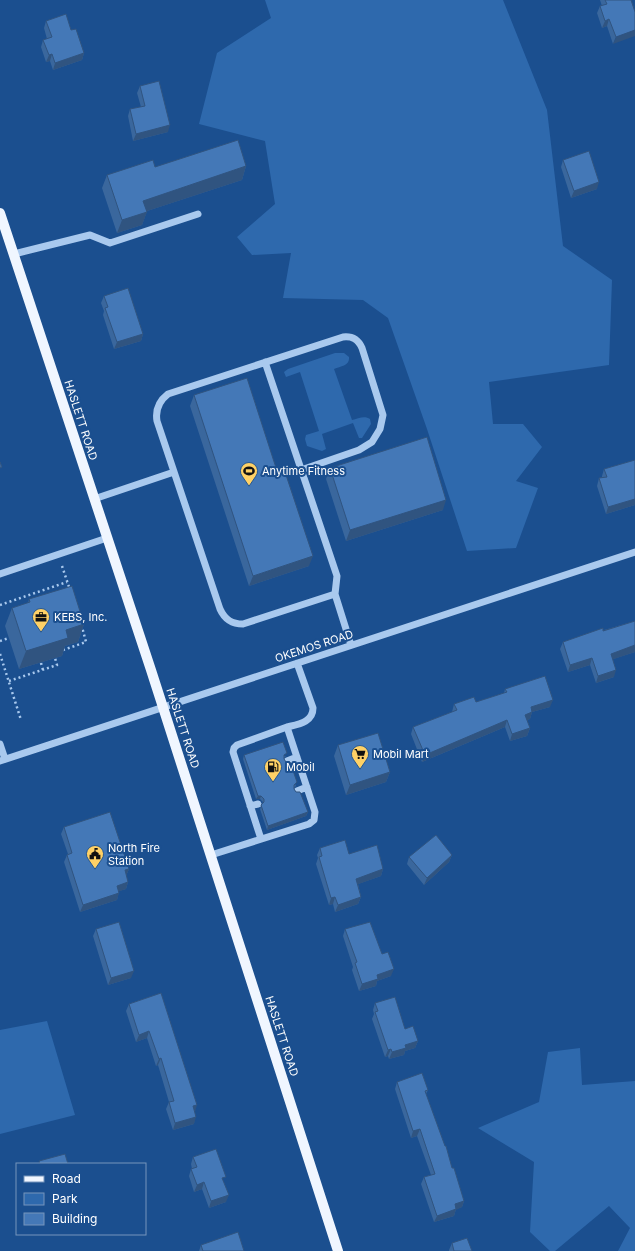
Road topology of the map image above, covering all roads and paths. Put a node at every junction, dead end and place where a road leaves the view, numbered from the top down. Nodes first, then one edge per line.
1 (0, 213) edge
2 (198, 214) dead end
3 (14, 254) junction
4 (265, 362) junction
5 (302, 470) junction
6 (174, 472) junction
7 (94, 499) junction
8 (107, 538) junction
9 (635, 552) edge
10 (59, 554) junction
11 (0, 574) edge
12 (67, 582) junction
13 (335, 594) junction
14 (71, 595) edge
15 (0, 605) edge
16 (80, 622) edge
17 (9, 638) dead end
18 (0, 641) edge
19 (351, 645) junction
20 (60, 651) edge
21 (0, 654) edge
22 (55, 658) edge
23 (41, 662) edge
24 (297, 663) junction
25 (43, 670) junction
26 (8, 681) junction
27 (163, 707) junction
28 (21, 720) dead end
29 (287, 727) junction
30 (0, 744) edge
31 (297, 757) junction
32 (2, 760) edge
33 (287, 761) edge
34 (307, 787) junction
35 (297, 791) edge
36 (258, 804) dead end
37 (250, 806) junction
38 (261, 838) junction
39 (211, 855) junction
40 (338, 1251) edge

1 - 3 main road, HASLETT ROAD
2 - 3 street
3 - 7 main road, HASLETT ROAD
4 - 5 street
4 - 5 street
4 - 6 street
5 - 13 street
6 - 7 street
6 - 13 street
7 - 8 main road, HASLETT ROAD
8 - 10 street
8 - 27 main road, HASLETT ROAD
9 - 19 street, OKEMOS ROAD
10 - 11 street
10 - 12 path
12 - 14 path
12 - 15 path
13 - 19 street
16 - 20 path
17 - 18 path
19 - 24 street, OKEMOS ROAD
21 - 26 path
22 - 25 path
23 - 25 path
24 - 27 street, OKEMOS ROAD
24 - 29 street
25 - 26 path
26 - 28 path
27 - 32 street, OKEMOS ROAD
27 - 39 main road, HASLETT ROAD
29 - 31 street
29 - 37 street
30 - 32 street
31 - 33 street
31 - 34 street
34 - 35 street
34 - 38 street
36 - 37 street
37 - 38 street
38 - 39 street
39 - 40 main road, HASLETT ROAD

